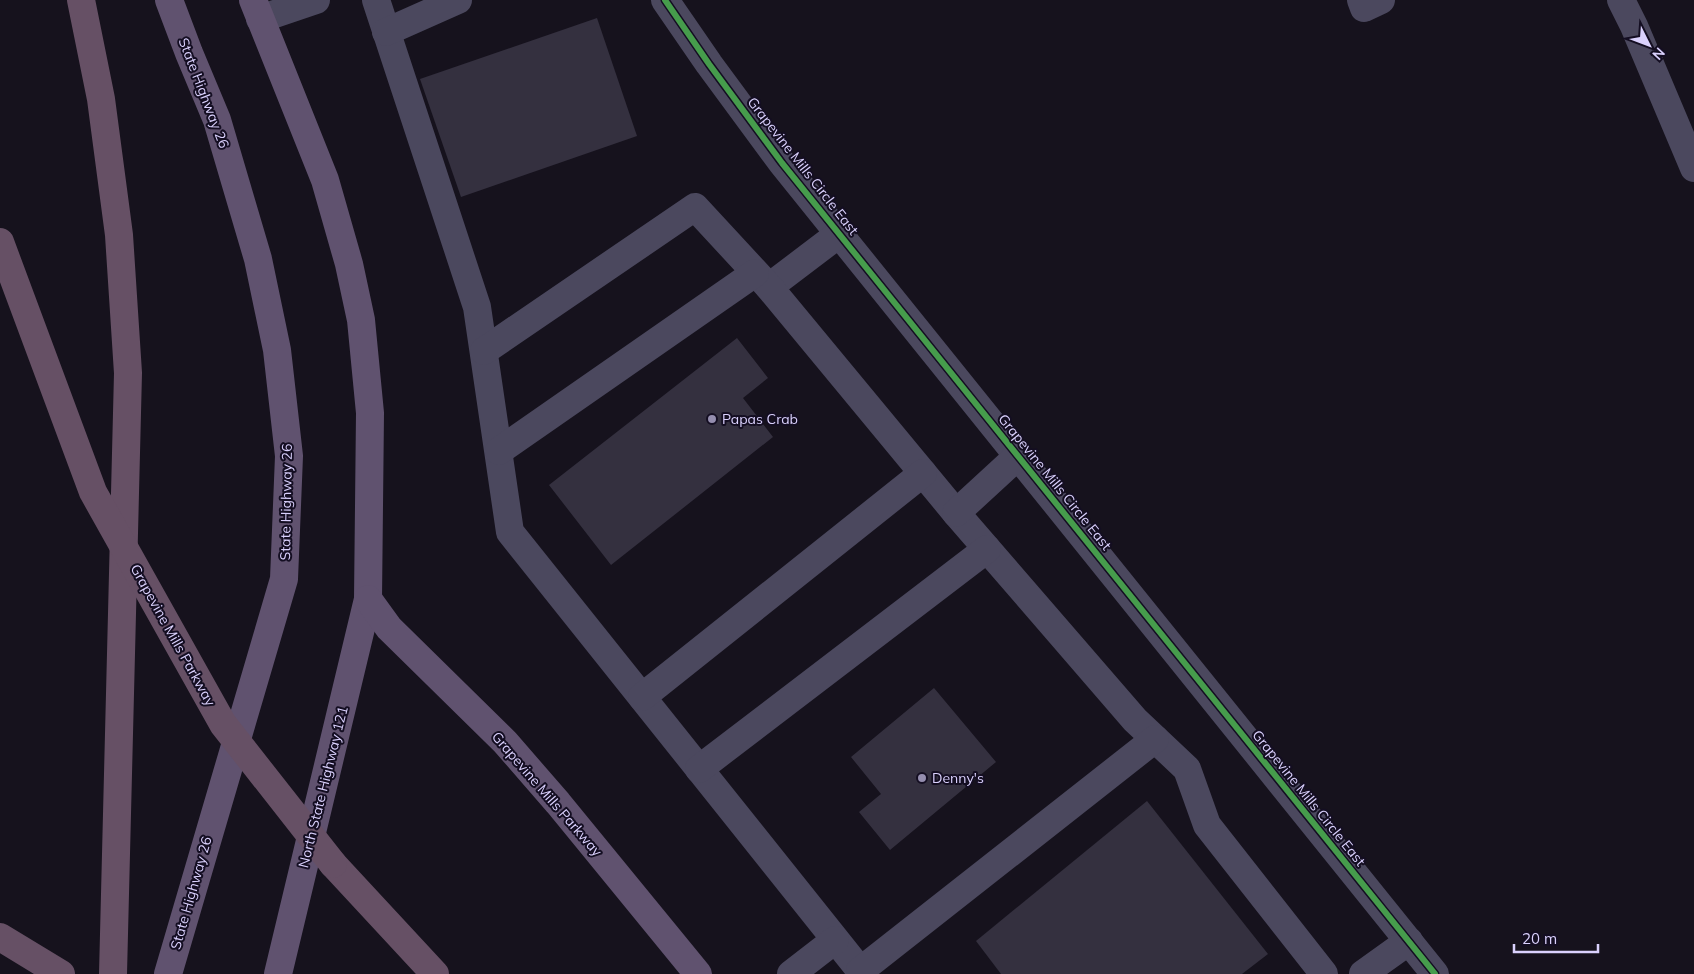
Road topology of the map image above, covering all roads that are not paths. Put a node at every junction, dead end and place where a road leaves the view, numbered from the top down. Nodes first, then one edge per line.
1 (81, 0) edge
2 (170, 0) edge
3 (316, 0) edge
4 (376, 0) edge
5 (458, 0) edge
6 (665, 0) edge
7 (1360, 0) edge
8 (1381, 0) edge
9 (1621, 0) edge
10 (256, 9) edge
11 (386, 32) junction
12 (1694, 168) edge
13 (839, 234) junction
14 (0, 242) edge
15 (762, 280) junction
16 (484, 351) junction
17 (499, 451) junction
18 (1018, 456) junction
19 (923, 473) junction
20 (956, 513) junction
21 (987, 549) junction
22 (368, 600) junction
23 (642, 697) junction
24 (1155, 739) junction
25 (699, 769) junction
26 (0, 937) edge
27 (835, 940) junction
28 (1408, 941) junction
29 (861, 972) edge
30 (61, 974) edge
31 (113, 974) edge
32 (168, 974) edge
33 (278, 974) edge
34 (435, 974) edge
35 (698, 974) edge
36 (790, 974) edge
37 (1324, 974) edge
38 (1363, 974) edge
39 (1435, 974) edge

1 - 31 highway
2 - 32 main road, State Highway 26
3 - 10 street
4 - 11 street
5 - 11 street
6 - 13 street, Grapevine Mills Circle East
7 - 8 street
9 - 12 street
10 - 22 main road
11 - 16 street
13 - 15 street
13 - 18 street, Grapevine Mills Circle East
14 - 34 highway, Grapevine Mills Parkway, bridge
15 - 16 street
15 - 17 street
15 - 19 street
16 - 17 street
17 - 23 street
18 - 20 street
18 - 28 street, Grapevine Mills Circle East
19 - 20 street
19 - 23 street
20 - 21 street
21 - 24 street
21 - 25 street
22 - 33 main road, North State Highway 121
22 - 35 main road, Grapevine Mills Parkway
23 - 25 street
24 - 29 street
24 - 37 street
25 - 27 street
26 - 30 highway
27 - 29 street
27 - 36 street
28 - 38 street
28 - 39 street, Grapevine Mills Circle East

